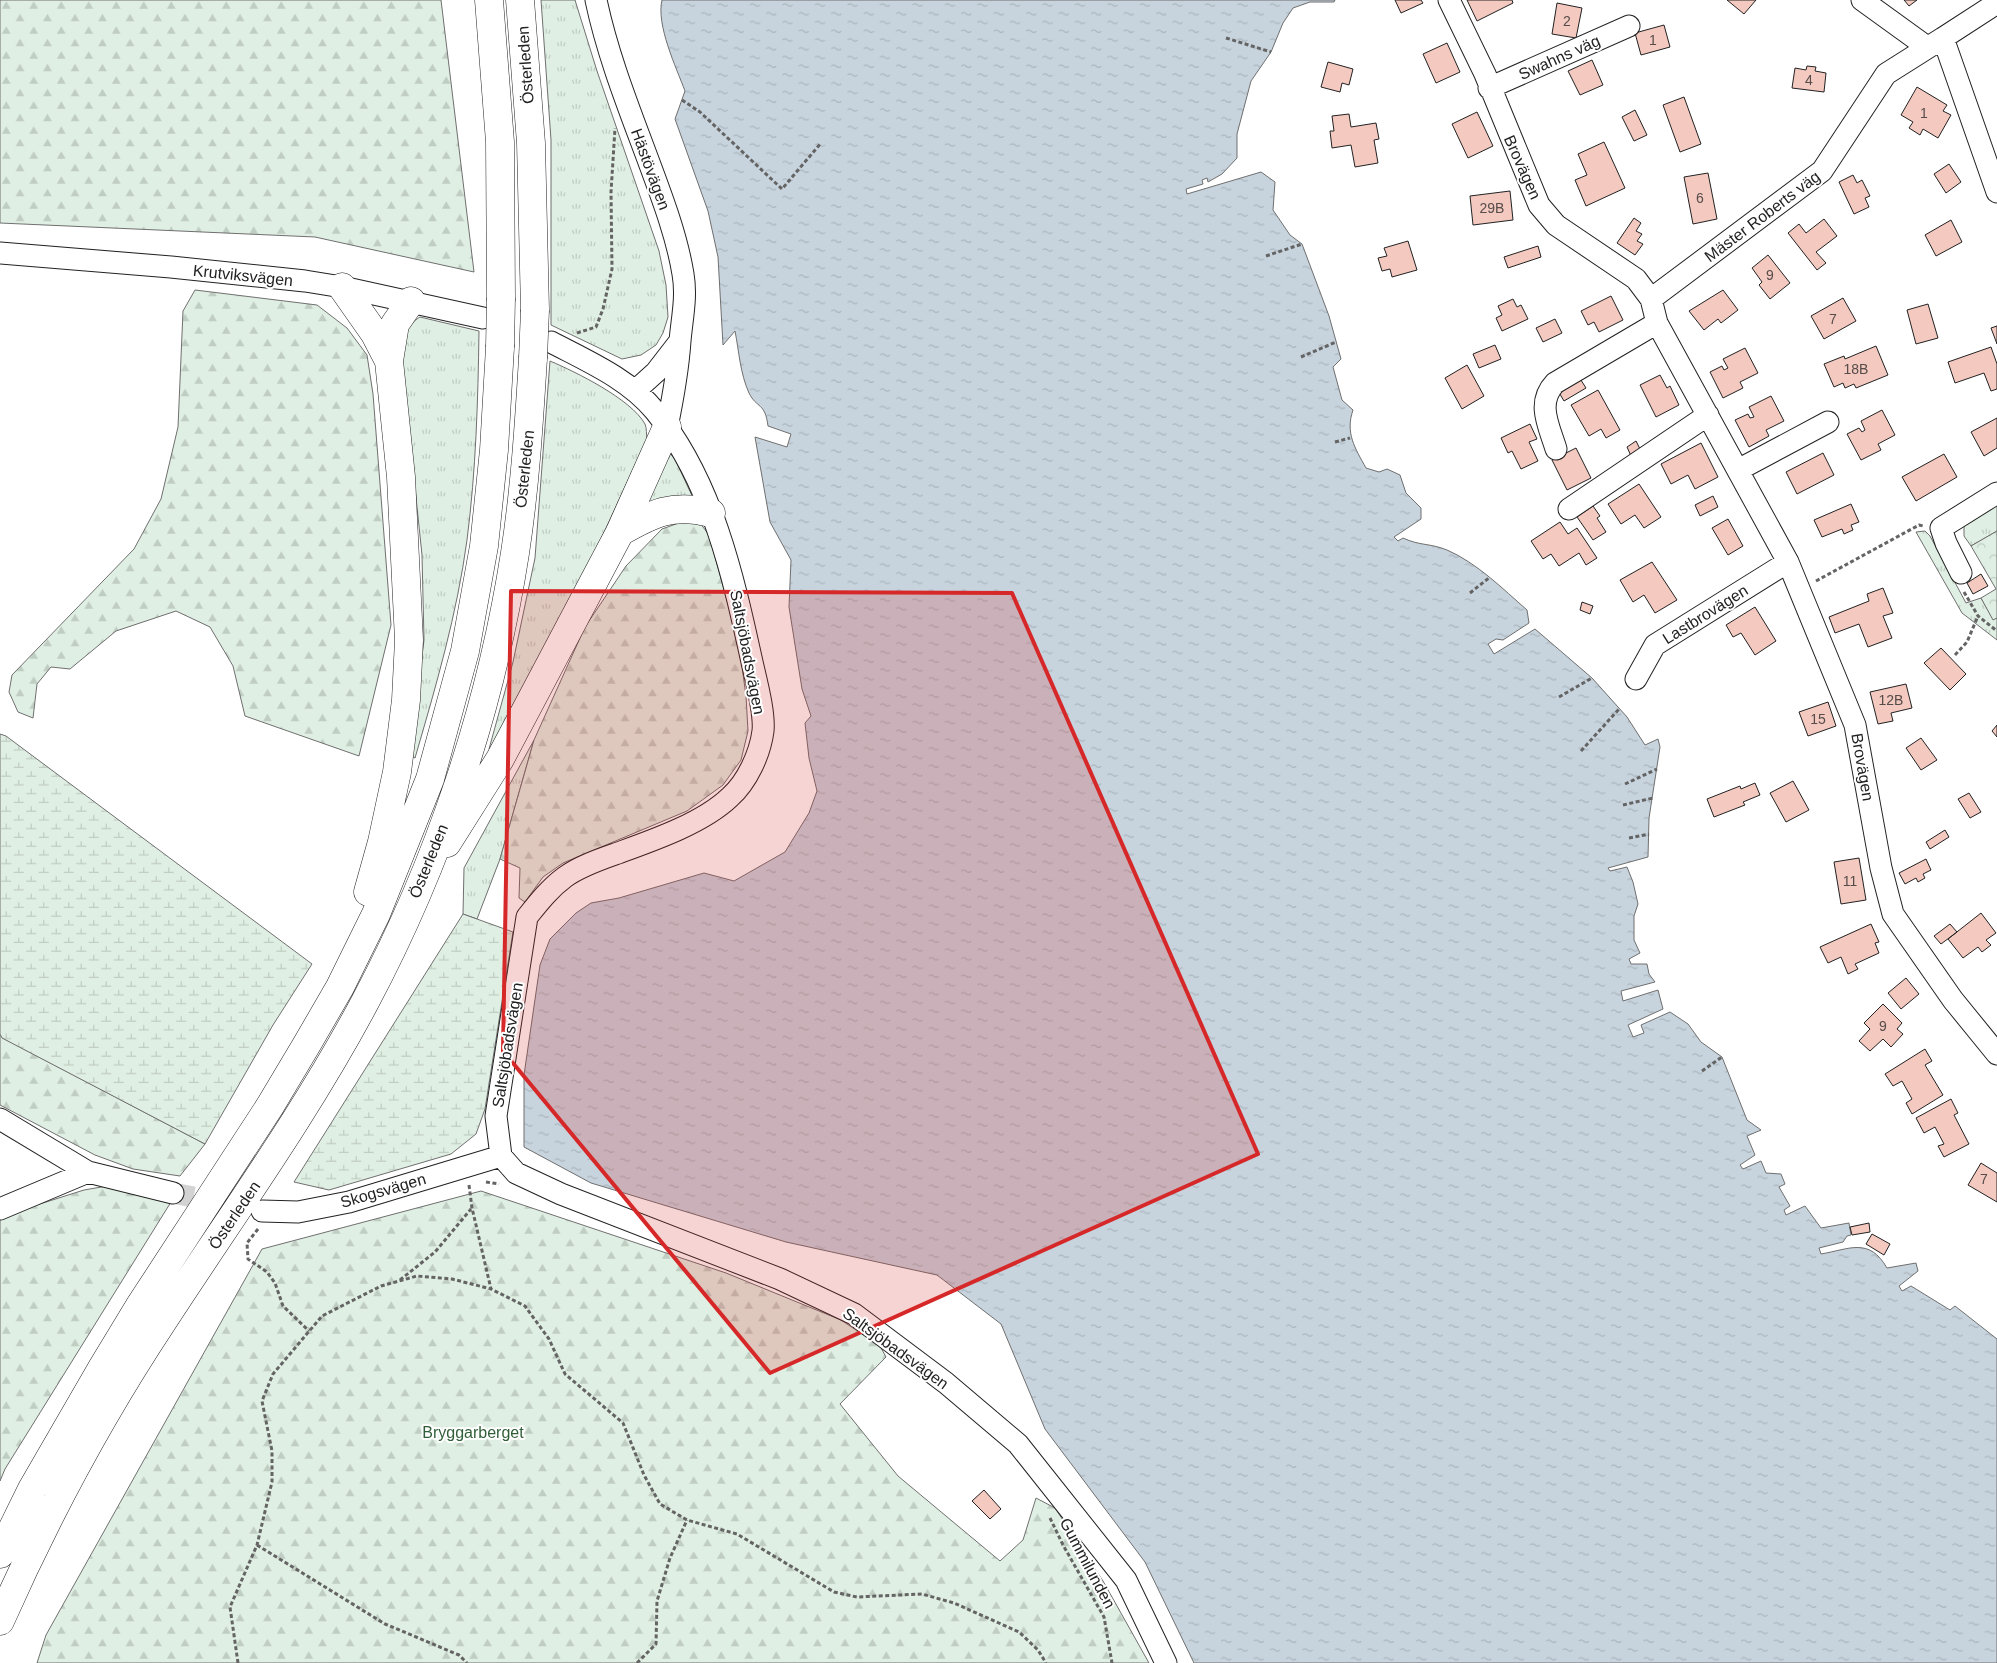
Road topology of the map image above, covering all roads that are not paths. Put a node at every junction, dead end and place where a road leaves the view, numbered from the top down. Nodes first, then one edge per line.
1 (489, 0) edge
2 (520, 0) edge
3 (596, 0) edge
4 (1448, 0) edge
5 (1862, 0) edge
6 (1997, 3) edge
7 (1628, 26) dead end
8 (1935, 43) junction
9 (1489, 88) junction
10 (1992, 161) edge
11 (1997, 192) edge
12 (0, 253) edge
13 (342, 287) junction
14 (1652, 299) junction
15 (411, 301) junction
16 (482, 318) dead end
17 (1657, 323) junction
18 (680, 341) junction
19 (542, 350) junction
20 (388, 361) junction
21 (635, 391) junction
22 (1708, 415) junction
23 (1828, 422) dead end
24 (667, 427) junction
25 (1556, 449) dead end
26 (1738, 470) junction
27 (1997, 493) edge
28 (1569, 509) dead end
29 (711, 513) junction
30 (620, 532) junction
31 (1788, 562) junction
32 (1961, 573) road end
33 (1636, 679) dead end
34 (419, 886) junction
35 (340, 987) junction
36 (1997, 1054) edge
37 (0, 1119) edge
38 (501, 1156) junction
39 (88, 1172) junction
40 (173, 1193) tunnel mouth
41 (0, 1209) edge
42 (260, 1220) road end
43 (0, 1554) edge
44 (0, 1622) edge
45 (1166, 1663) edge

1 - 35 highway, Österleden, bridge
2 - 19 highway, Österleden, bridge
3 - 18 street, Hästövägen
4 - 9 street, Brovägen
5 - 8 street
6 - 8 street, Mäster Roberts väg
7 - 9 street, Swahns väg
8 - 10 street
8 - 14 street, Mäster Roberts väg
9 - 14 street, Brovägen
10 - 11 street
12 - 13 street, Krutviksvägen
13 - 15 street, Krutviksvägen
13 - 20 highway
14 - 17 street, Brovägen
15 - 16 street, Krutviksvägen
15 - 20 highway
17 - 22 street, Brovägen
17 - 25 street
18 - 21 street, Hästövägen
18 - 24 street, Hästövägen
19 - 21 street
19 - 34 highway, Österleden
20 - 35 highway
21 - 24 street
22 - 26 street, Brovägen
22 - 28 street
23 - 26 street
24 - 29 street, Saltsjöbadsvägen
24 - 30 highway
26 - 31 street, Brovägen
27 - 32 street
29 - 30 highway
29 - 38 street, Saltsjöbadsvägen
30 - 34 highway
31 - 33 street, Lastbrovägen
31 - 36 street, Brovägen
34 - 44 highway, Österleden
35 - 43 highway, Österleden
37 - 39 street
38 - 42 street, Skogsvägen
38 - 45 street, Saltsjöbadsvägen
39 - 40 street
39 - 41 street

